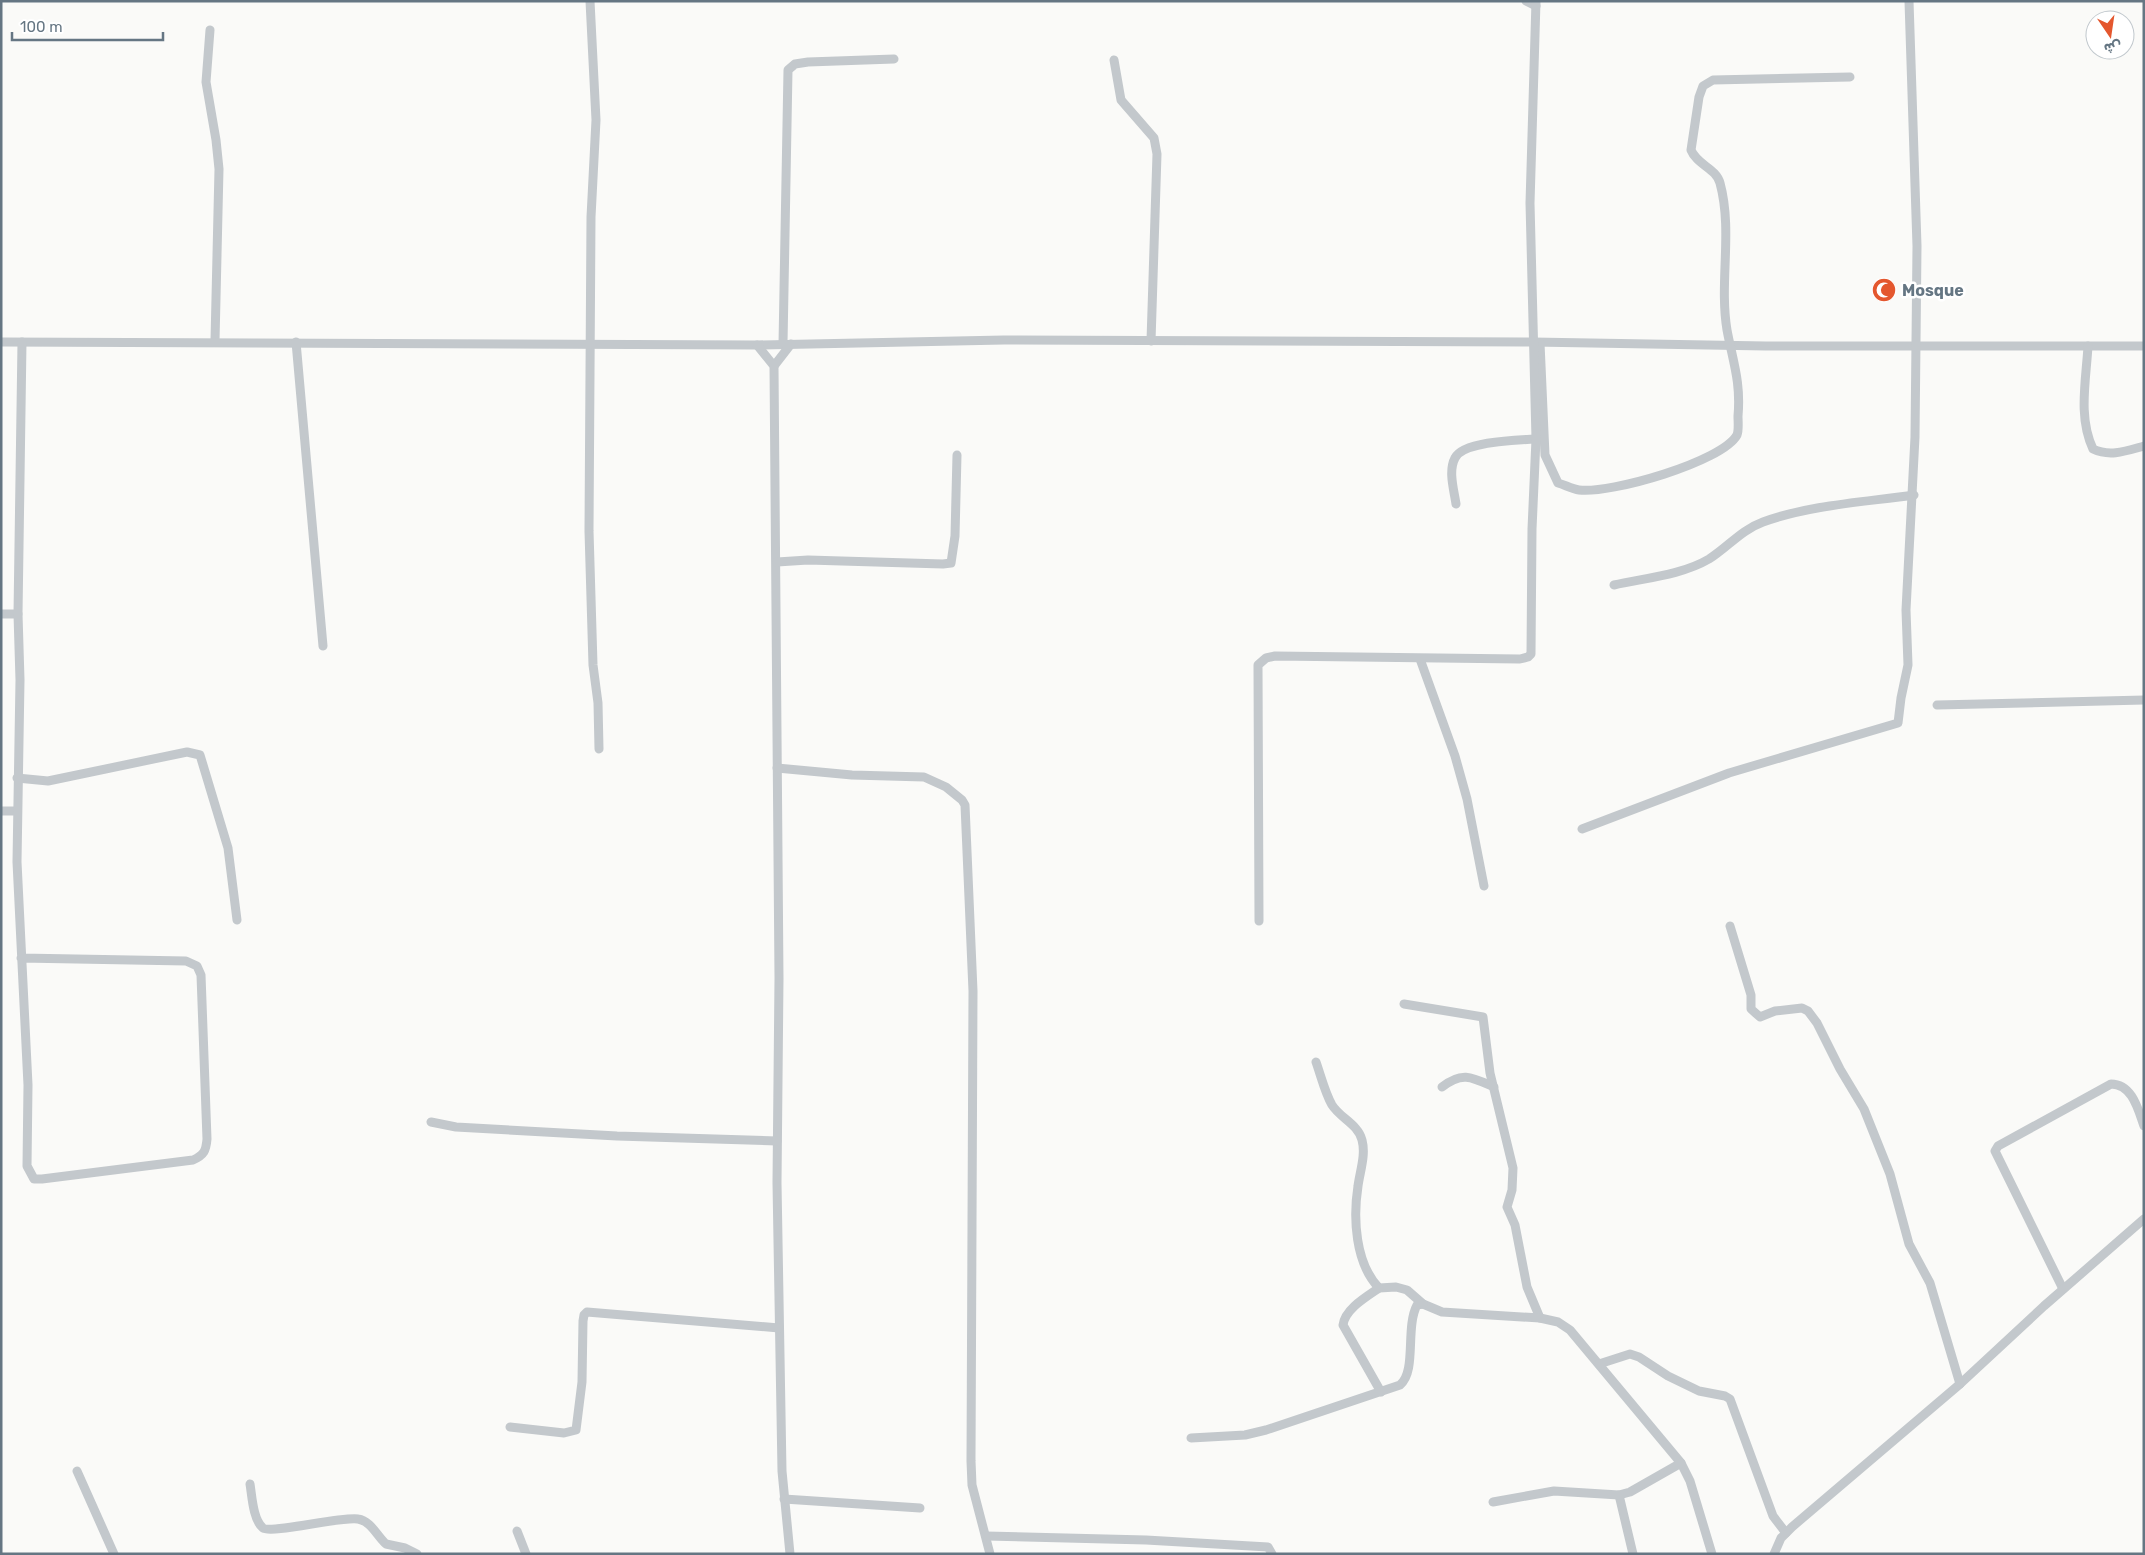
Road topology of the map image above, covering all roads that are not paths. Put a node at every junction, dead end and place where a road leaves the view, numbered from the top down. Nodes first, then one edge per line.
1 (590, 1) edge
2 (1526, 1) edge
3 (1909, 1) edge
4 (1536, 4) edge
5 (210, 30) dead end
6 (894, 59) dead end
7 (1114, 60) dead end
8 (1850, 78) dead end
9 (215, 341) junction
10 (1151, 341) junction
11 (1, 342) edge
12 (22, 342) junction
13 (296, 342) junction
14 (1536, 342) junction
15 (591, 344) junction
16 (787, 344) junction
17 (757, 345) junction
18 (1731, 346) junction
19 (1915, 346) junction
20 (2088, 346) junction
21 (2144, 346) edge
22 (774, 366) junction
23 (1536, 439) junction
24 (2144, 446) edge
25 (957, 455) dead end
26 (1914, 496) junction
27 (1456, 504) dead end
28 (777, 562) junction
29 (1614, 585) dead end
30 (1, 614) edge
31 (18, 614) junction
32 (323, 646) dead end
33 (1420, 658) junction
34 (2144, 700) edge
35 (1937, 705) dead end
36 (599, 749) dead end
37 (778, 768) junction
38 (17, 778) junction
39 (1, 811) edge
40 (17, 811) junction
41 (1582, 830) dead end
42 (1484, 886) dead end
43 (237, 920) dead end
44 (1259, 921) dead end
45 (1730, 926) dead end
46 (21, 958) junction
47 (1404, 1004) dead end
48 (1316, 1062) dead end
49 (1442, 1087) dead end
50 (1494, 1087) junction
51 (431, 1122) dead end
52 (2144, 1126) edge
53 (777, 1141) junction
54 (2144, 1218) edge
55 (1379, 1288) junction
56 (2063, 1289) junction
57 (1423, 1304) junction
58 (1540, 1318) junction
59 (780, 1328) junction
60 (1599, 1364) junction
61 (1960, 1384) junction
62 (1381, 1392) junction
63 (510, 1426) dead end
64 (1191, 1438) dead end
65 (1681, 1464) junction
66 (77, 1471) dead end
67 (250, 1484) dead end
68 (1620, 1495) junction
69 (784, 1499) junction
70 (1493, 1502) dead end
71 (920, 1508) dead end
72 (517, 1531) dead end
73 (1786, 1533) junction
74 (986, 1536) junction
75 (114, 1554) edge
76 (417, 1554) edge
77 (526, 1554) edge
78 (790, 1554) edge
79 (990, 1554) edge
80 (1272, 1554) edge
81 (1633, 1554) edge
82 (1712, 1554) edge
83 (1774, 1554) edge

1 - 15 street
2 - 4 street
3 - 19 street
4 - 14 street
5 - 9 street
6 - 16 street
7 - 10 street
8 - 18 street
9 - 12 street
9 - 13 street
10 - 14 street
10 - 16 street
11 - 12 street
12 - 31 street
13 - 15 street
13 - 32 street
14 - 18 street
14 - 18 street
14 - 23 street
15 - 17 street
15 - 36 street
16 - 17 street
16 - 22 street
17 - 22 street
18 - 19 street
19 - 20 street
19 - 26 street
20 - 21 street
20 - 24 street
22 - 28 street
23 - 27 street
23 - 33 street
25 - 28 street
26 - 29 street
26 - 41 street
28 - 37 street
30 - 31 street
31 - 38 street
33 - 42 street
33 - 44 street
34 - 35 street
37 - 53 street
37 - 74 street
38 - 40 street
38 - 43 street
39 - 40 street
40 - 46 street
45 - 61 street
46 - 46 street
47 - 50 street
48 - 55 street
49 - 50 street
50 - 58 street
51 - 53 street
52 - 56 street
53 - 59 street
54 - 56 street
55 - 57 street
55 - 62 street
56 - 61 street
57 - 58 street
57 - 62 street
58 - 60 street
59 - 63 street
59 - 69 street
60 - 65 street
60 - 73 street
61 - 73 street
62 - 64 street
65 - 68 street
65 - 82 street
66 - 75 street
67 - 76 street
68 - 70 street
68 - 81 street
69 - 71 street
69 - 78 street
72 - 77 street
73 - 83 street
74 - 79 street
74 - 80 street

